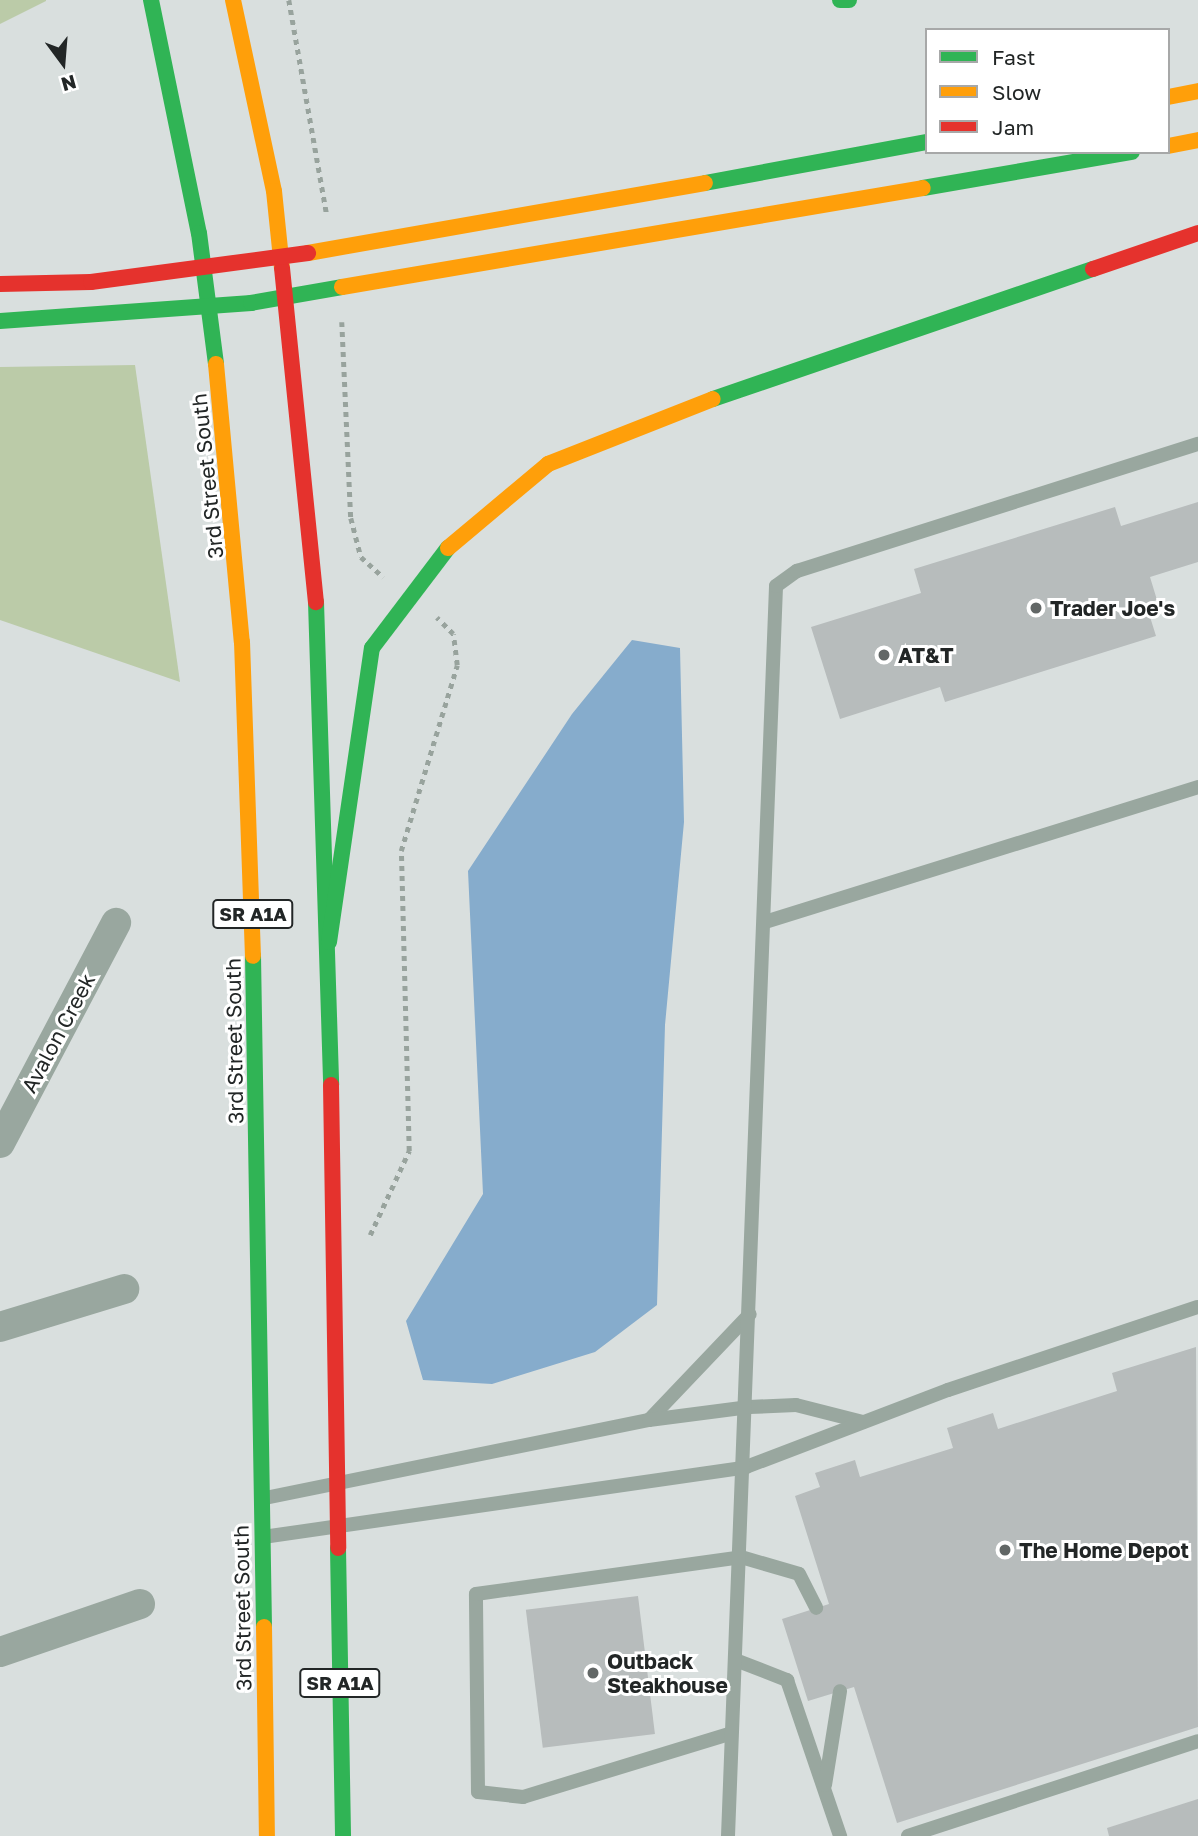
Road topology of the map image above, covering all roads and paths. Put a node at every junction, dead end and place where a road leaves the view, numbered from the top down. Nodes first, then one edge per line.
1 (151, 0) edge
2 (233, 0) edge
3 (839, 0) edge
4 (849, 0) edge
5 (1198, 91) edge
6 (1170, 97) edge
7 (1198, 140) edge
8 (925, 142) edge
9 (1170, 146) edge
10 (1120, 154) edge
11 (1198, 233) edge
12 (0, 284) edge
13 (0, 321) edge
14 (1198, 444) edge
15 (1198, 787) edge
16 (765, 922) junction
17 (116, 923) dead end
18 (329, 942) junction
19 (0, 1143) edge
20 (124, 1289) dead end
21 (1198, 1307) edge
22 (750, 1314) junction
23 (0, 1327) edge
24 (749, 1407) junction
25 (649, 1420) junction
26 (863, 1422) junction
27 (746, 1467) junction
28 (338, 1485) junction
29 (260, 1499) junction
30 (339, 1529) junction
31 (263, 1538) junction
32 (741, 1557) junction
33 (140, 1604) dead end
34 (816, 1608) dead end
35 (0, 1651) edge
36 (738, 1661) junction
37 (840, 1691) dead end
38 (730, 1734) junction
39 (1198, 1741) edge
40 (825, 1790) junction
41 (267, 1836) edge
42 (343, 1836) edge
43 (728, 1836) edge
44 (840, 1836) edge
45 (908, 1836) edge

1 - 29 main road, 3rd Street South / SR A1A
2 - 18 main road, SR A1A
3 - 4 main road
5 - 6 main road
7 - 9 main road
8 - 12 main road
10 - 13 main road
11 - 18 main road
14 - 16 lane
15 - 16 lane
16 - 22 lane
17 - 19 street, Avalon Creek
18 - 28 main road, SR A1A
20 - 23 street
21 - 26 lane
22 - 24 lane
22 - 25 lane
24 - 25 lane
24 - 26 lane
24 - 27 lane
25 - 28 lane
26 - 27 lane
27 - 30 lane
27 - 32 lane
28 - 29 lane
28 - 30 main road, SR A1A
29 - 31 main road, 3rd Street South / SR A1A
30 - 31 lane
30 - 42 main road, SR A1A
31 - 41 main road, 3rd Street South / SR A1A
32 - 34 lane
32 - 36 lane
32 - 38 lane
33 - 35 street
36 - 38 lane
36 - 40 lane
37 - 40 lane
38 - 43 lane
39 - 45 lane
40 - 44 lane

